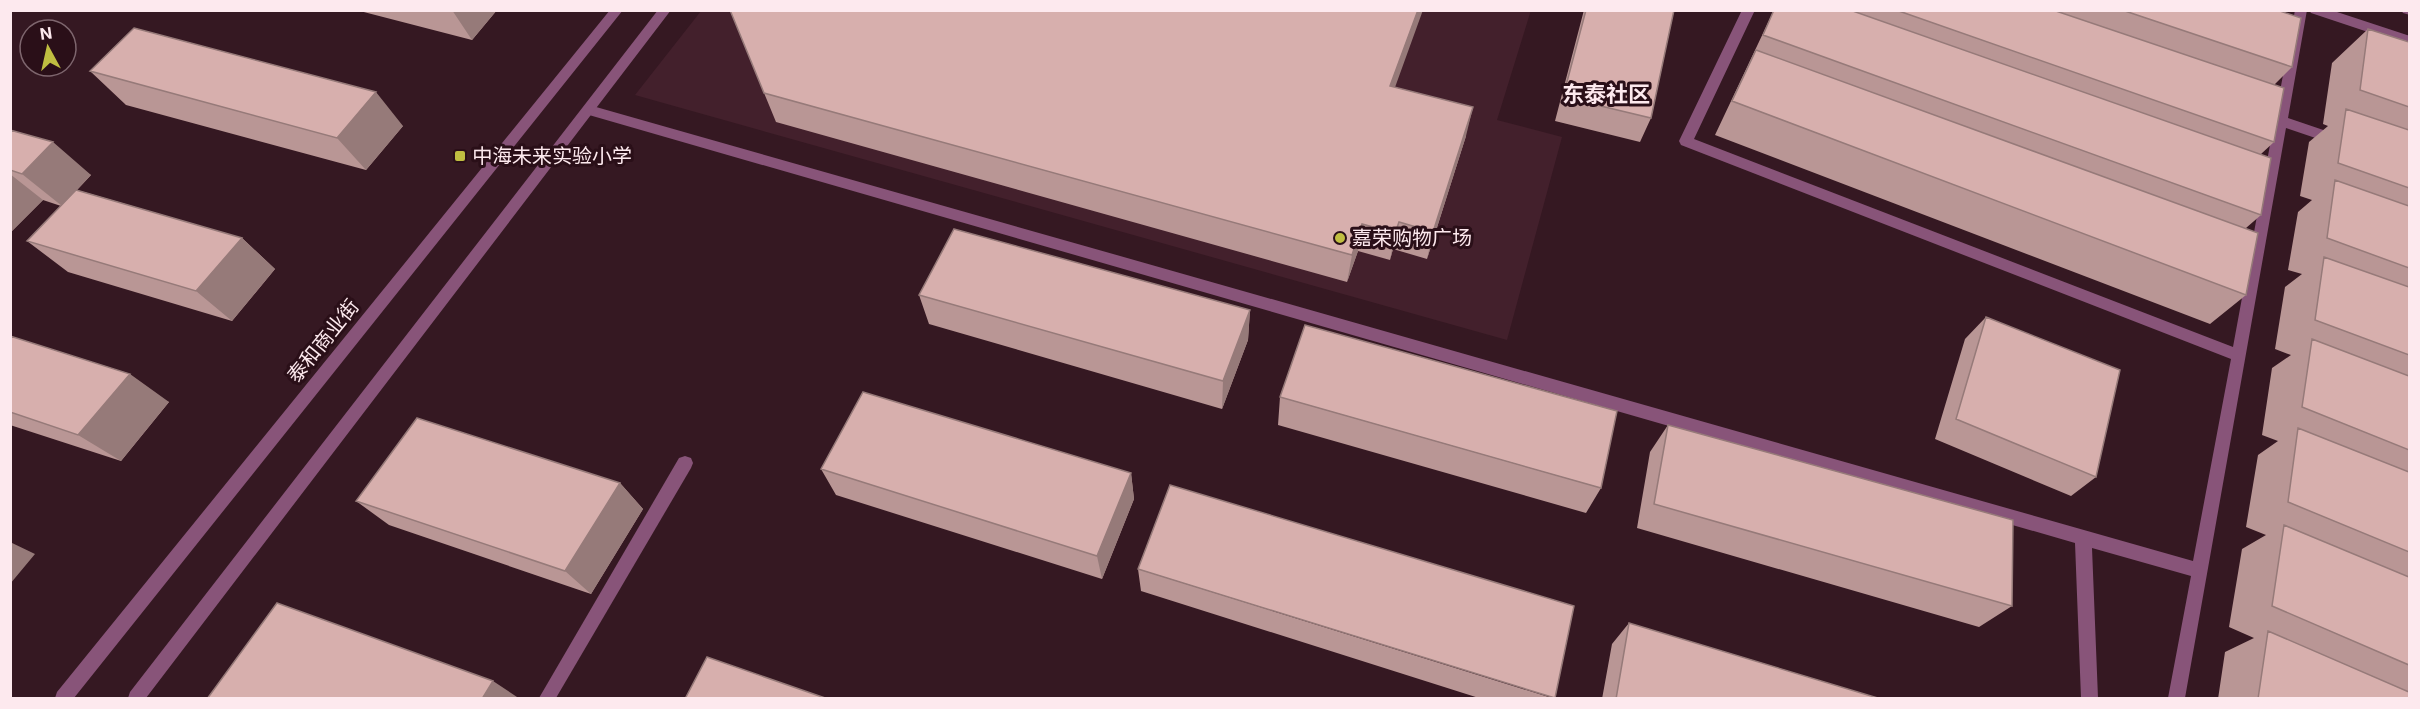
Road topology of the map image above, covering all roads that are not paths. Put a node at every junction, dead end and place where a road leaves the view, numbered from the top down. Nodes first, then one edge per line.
1 (617, 10) edge
2 (665, 10) edge
3 (1749, 10) edge
4 (2301, 10) edge
5 (2315, 10) edge
6 (2409, 41) edge
7 (589, 110) junction
8 (2259, 113) edge
9 (2282, 121) junction
10 (2346, 143) edge
11 (2239, 356) junction
12 (685, 463) dead end
13 (2083, 537) junction
14 (2200, 571) junction
15 (63, 699) edge
16 (136, 699) edge
17 (546, 699) edge
18 (2089, 699) edge
19 (2177, 699) edge

1 - 15 street, 泰和商业街
2 - 7 street
3 - 11 street
4 - 9 street
5 - 6 street
7 - 13 street
7 - 16 street
8 - 9 street
9 - 10 street
9 - 11 street
11 - 14 street
12 - 17 street
13 - 14 street
13 - 18 street
14 - 19 street

